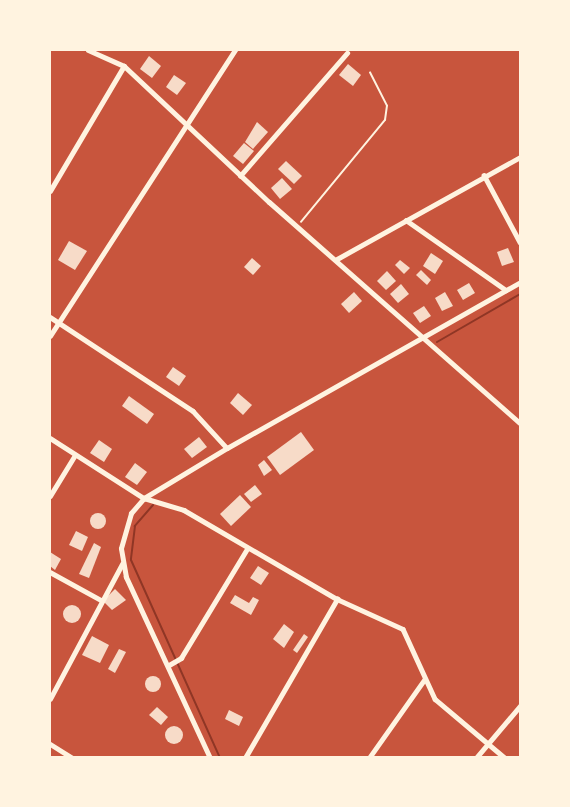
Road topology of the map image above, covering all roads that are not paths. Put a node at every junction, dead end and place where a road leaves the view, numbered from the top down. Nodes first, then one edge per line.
1 (88, 50) edge
2 (235, 50) edge
3 (347, 53) dead end
4 (124, 66) junction
5 (185, 125) junction
6 (520, 157) edge
7 (240, 176) junction
8 (484, 176) junction
9 (50, 191) edge
10 (406, 220) junction
11 (520, 242) edge
12 (337, 259) junction
13 (520, 282) edge
14 (506, 290) junction
15 (50, 317) edge
16 (58, 323) junction
17 (50, 336) edge
18 (421, 338) junction
19 (520, 423) edge
20 (50, 438) edge
21 (227, 448) junction
22 (75, 455) junction
23 (50, 496) edge
24 (144, 498) junction
25 (248, 549) junction
26 (122, 564) junction
27 (50, 572) edge
28 (337, 599) junction
29 (101, 600) junction
30 (169, 665) junction
31 (424, 680) junction
32 (50, 699) edge
33 (520, 706) edge
34 (487, 742) junction
35 (50, 744) edge
36 (72, 758) edge
37 (210, 758) edge
38 (245, 758) edge
39 (369, 758) edge
40 (476, 758) edge
41 (505, 758) edge

1 - 4 street
2 - 5 street
3 - 7 street
4 - 5 street
4 - 9 street
5 - 7 street
5 - 16 street
6 - 8 street
7 - 12 street
8 - 10 street
8 - 11 street
10 - 12 street
10 - 14 street
12 - 18 street
13 - 14 street
14 - 18 street
15 - 16 street
16 - 17 street
16 - 21 street
18 - 19 street
18 - 21 street
20 - 22 street
21 - 24 street
22 - 23 street
22 - 24 street
24 - 25 street
24 - 26 street
25 - 28 street
25 - 30 street
26 - 29 street
26 - 30 street
27 - 29 street
28 - 31 street
28 - 38 street
29 - 32 street
30 - 37 street
31 - 34 street
31 - 39 street
33 - 34 street
34 - 40 street
34 - 41 street
35 - 36 street

